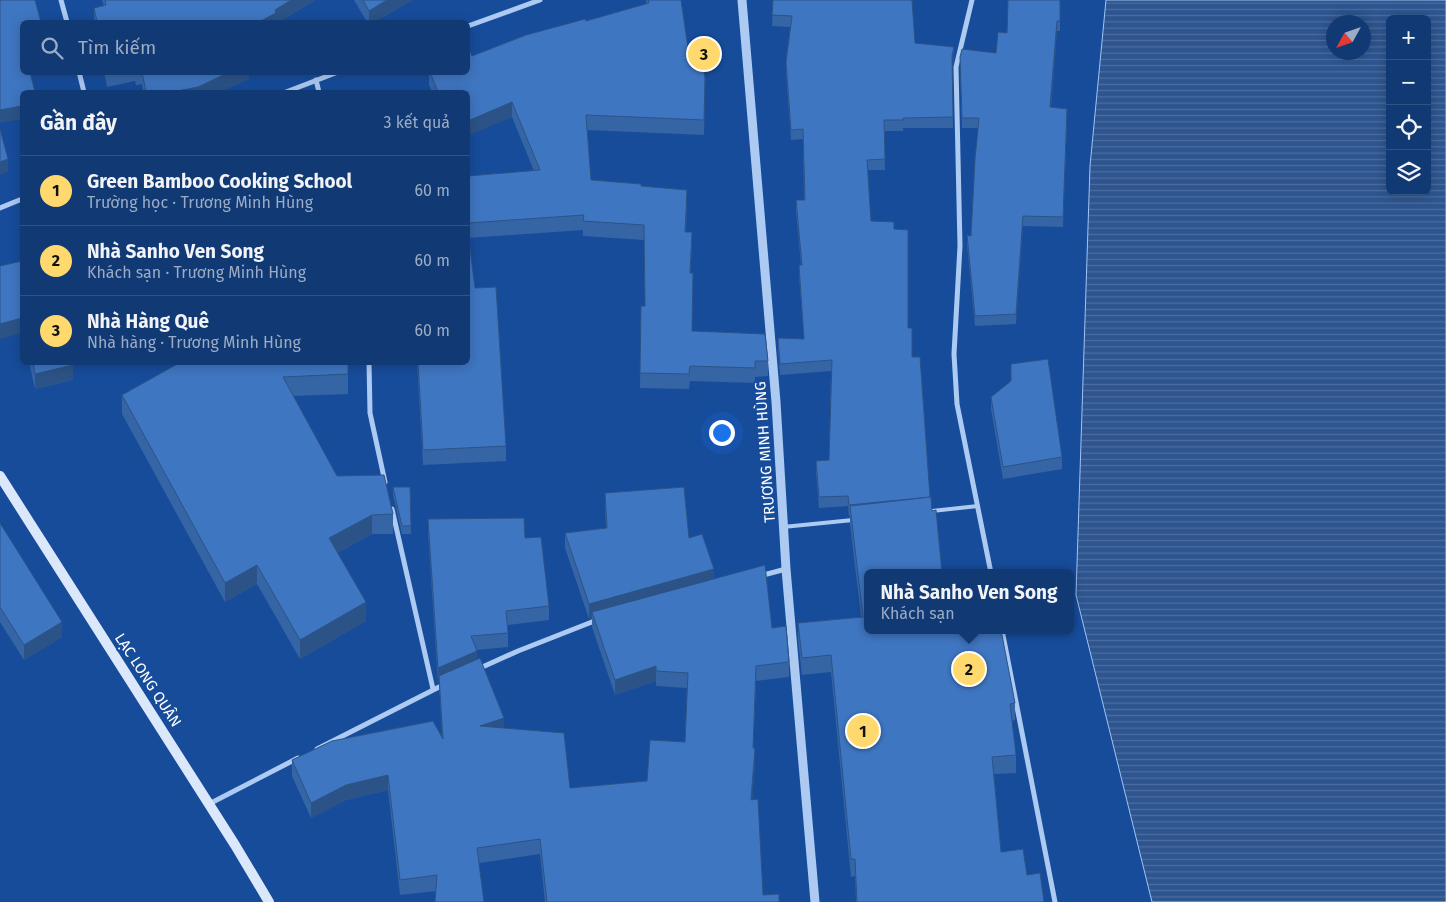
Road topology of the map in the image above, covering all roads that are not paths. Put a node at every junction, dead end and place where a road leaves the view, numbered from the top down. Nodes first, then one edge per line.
1 (61, 0) edge
2 (540, 0) edge
3 (742, 0) edge
4 (972, 0) edge
5 (66, 20) edge
6 (470, 25) edge
7 (80, 75) edge
8 (330, 75) edge
9 (316, 80) junction
10 (84, 90) edge
11 (291, 90) edge
12 (318, 90) edge
13 (20, 200) edge
14 (0, 208) edge
15 (369, 365) edge
16 (0, 476) edge
17 (387, 490) edge
18 (389, 499) edge
19 (978, 506) junction
20 (929, 512) edge
21 (861, 519) edge
22 (783, 528) junction
23 (786, 568) junction
24 (990, 569) edge
25 (758, 576) edge
26 (598, 620) edge
27 (1003, 634) edge
28 (475, 670) edge
29 (450, 682) edge
30 (433, 689) junction
31 (312, 751) edge
32 (304, 755) edge
33 (209, 804) junction
34 (269, 902) edge
35 (816, 902) edge
36 (1055, 902) edge

1 - 5 street
2 - 6 street
3 - 22 street, TRƯƠNG MINH HÙNG
4 - 19 street
7 - 10 street
8 - 9 street
9 - 11 street
9 - 12 street
13 - 14 street
15 - 17 street
16 - 33 main road, LẠC LONG QUÂN
18 - 30 street
19 - 20 lane
19 - 24 street
21 - 22 lane
22 - 23 street, TRƯƠNG MINH HÙNG
23 - 25 street
23 - 35 street, TRƯƠNG MINH HÙNG
26 - 28 street
27 - 36 street
29 - 30 street
30 - 31 street
32 - 33 street
33 - 34 main road, LẠC LONG QUÂN

